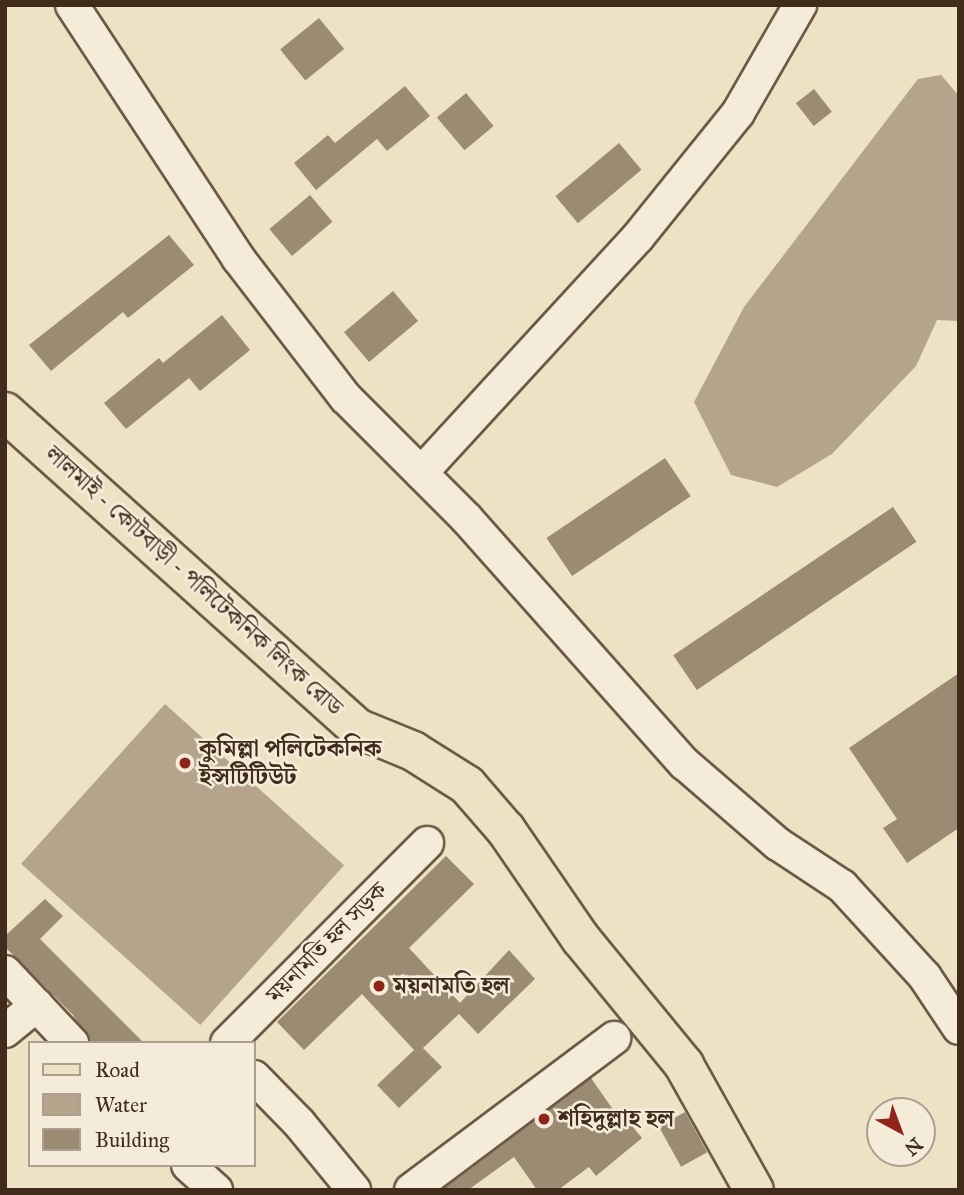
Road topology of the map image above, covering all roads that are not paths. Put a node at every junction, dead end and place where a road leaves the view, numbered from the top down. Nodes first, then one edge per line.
1 (72, 5) edge
2 (800, 5) edge
3 (5, 412) edge
4 (421, 473) junction
5 (427, 843) dead end
6 (5, 972) edge
7 (37, 1006) junction
8 (959, 1028) edge
9 (5, 1031) edge
10 (614, 1038) dead end
11 (70, 1041) edge
12 (229, 1041) edge
13 (256, 1079) edge
14 (190, 1167) edge
15 (216, 1190) edge
16 (354, 1190) edge
17 (411, 1190) edge
18 (754, 1190) edge

1 - 4 street
2 - 4 street
3 - 18 main road, লালমাই - কোটবাড়ী - পলিটেকনিক লিংক রোড
4 - 8 street
5 - 12 street, ময়নামতি হল সড়ক
6 - 7 street
7 - 9 street
7 - 11 street
10 - 17 street
13 - 16 street
14 - 15 street

